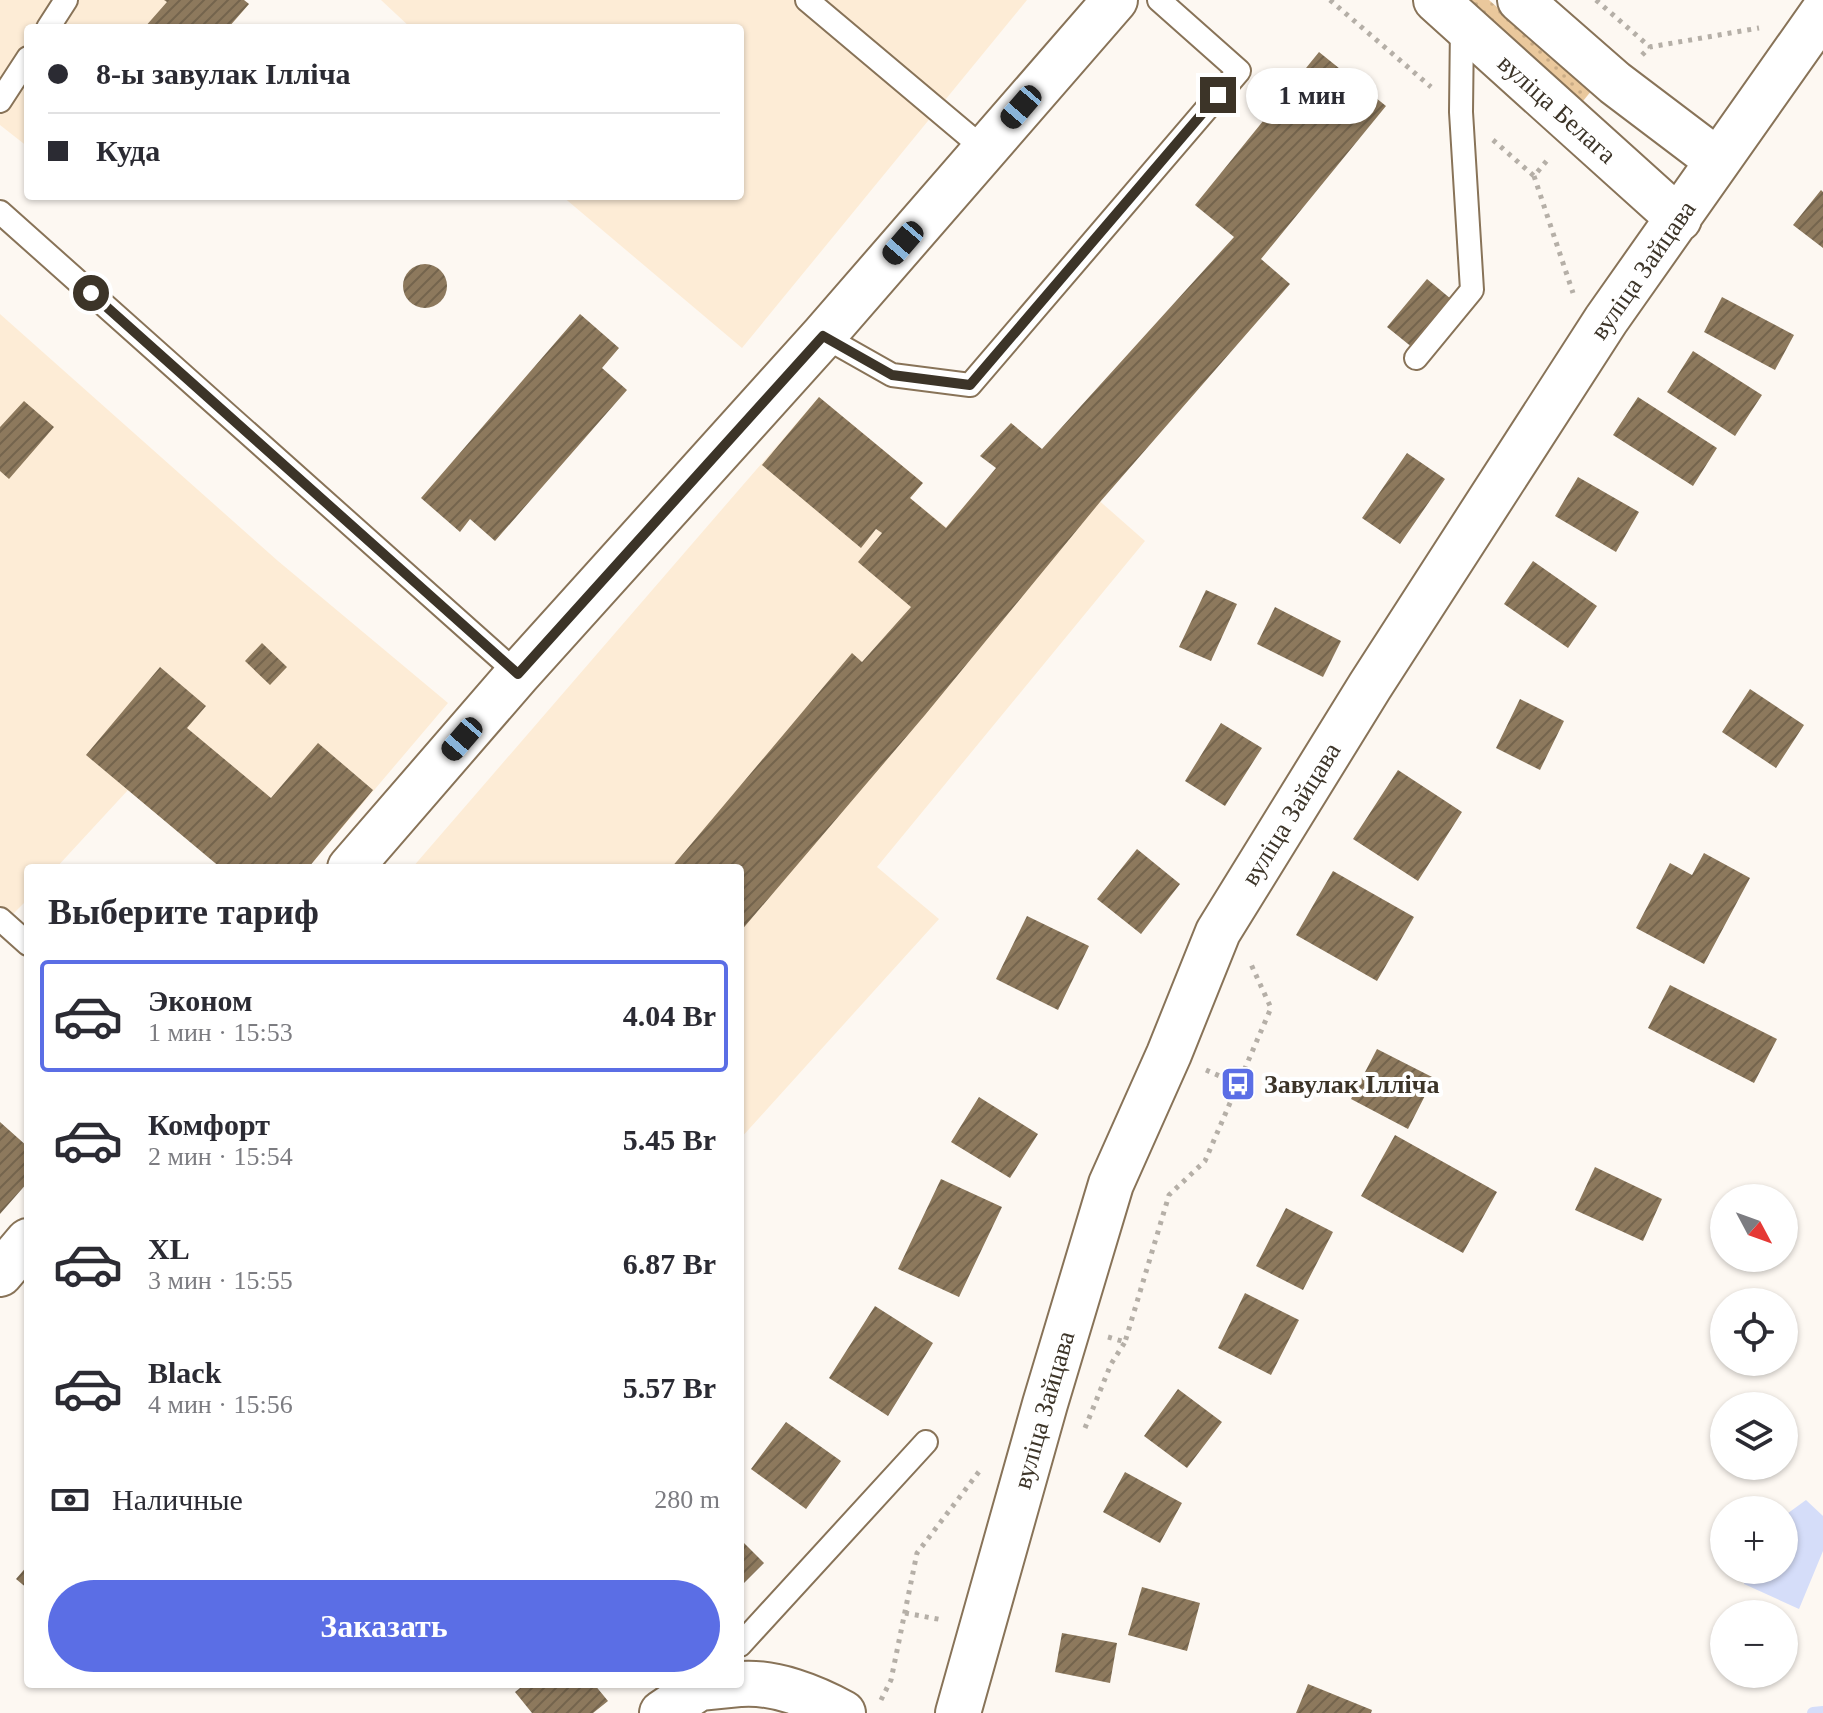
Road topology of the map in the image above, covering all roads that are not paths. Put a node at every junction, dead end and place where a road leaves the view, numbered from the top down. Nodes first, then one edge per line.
1 (66, 0) edge
2 (807, 0) edge
3 (1115, 0) edge
4 (1159, 0) edge
5 (1520, 0) edge
6 (1449, 12) edge
7 (1823, 12) edge
8 (51, 24) edge
9 (24, 64) edge
10 (0, 101) edge
11 (984, 149) junction
12 (1718, 161) junction
13 (0, 212) edge
14 (1679, 219) junction
15 (823, 336) junction
16 (1416, 358) dead end
17 (518, 674) junction
18 (353, 864) edge
19 (0, 919) edge
20 (24, 940) edge
21 (24, 1246) edge
22 (0, 1274) edge
23 (926, 1442) dead end
24 (744, 1641) edge
25 (744, 1684) edge
26 (714, 1688) edge
27 (662, 1713) edge
28 (843, 1713) edge
29 (958, 1713) edge

1 - 8 lane
2 - 11 lane
3 - 11 street
4 - 15 lane
5 - 12 street
6 - 14 street, вуліца Белага
6 - 16 lane
7 - 12 street, вуліца Зайцава
9 - 10 lane
11 - 15 street
12 - 14 street, вуліца Зайцава
13 - 17 lane
14 - 29 street, вуліца Зайцава
15 - 17 street
17 - 18 street
19 - 20 lane
21 - 22 street
23 - 24 lane
25 - 28 street
26 - 27 street

